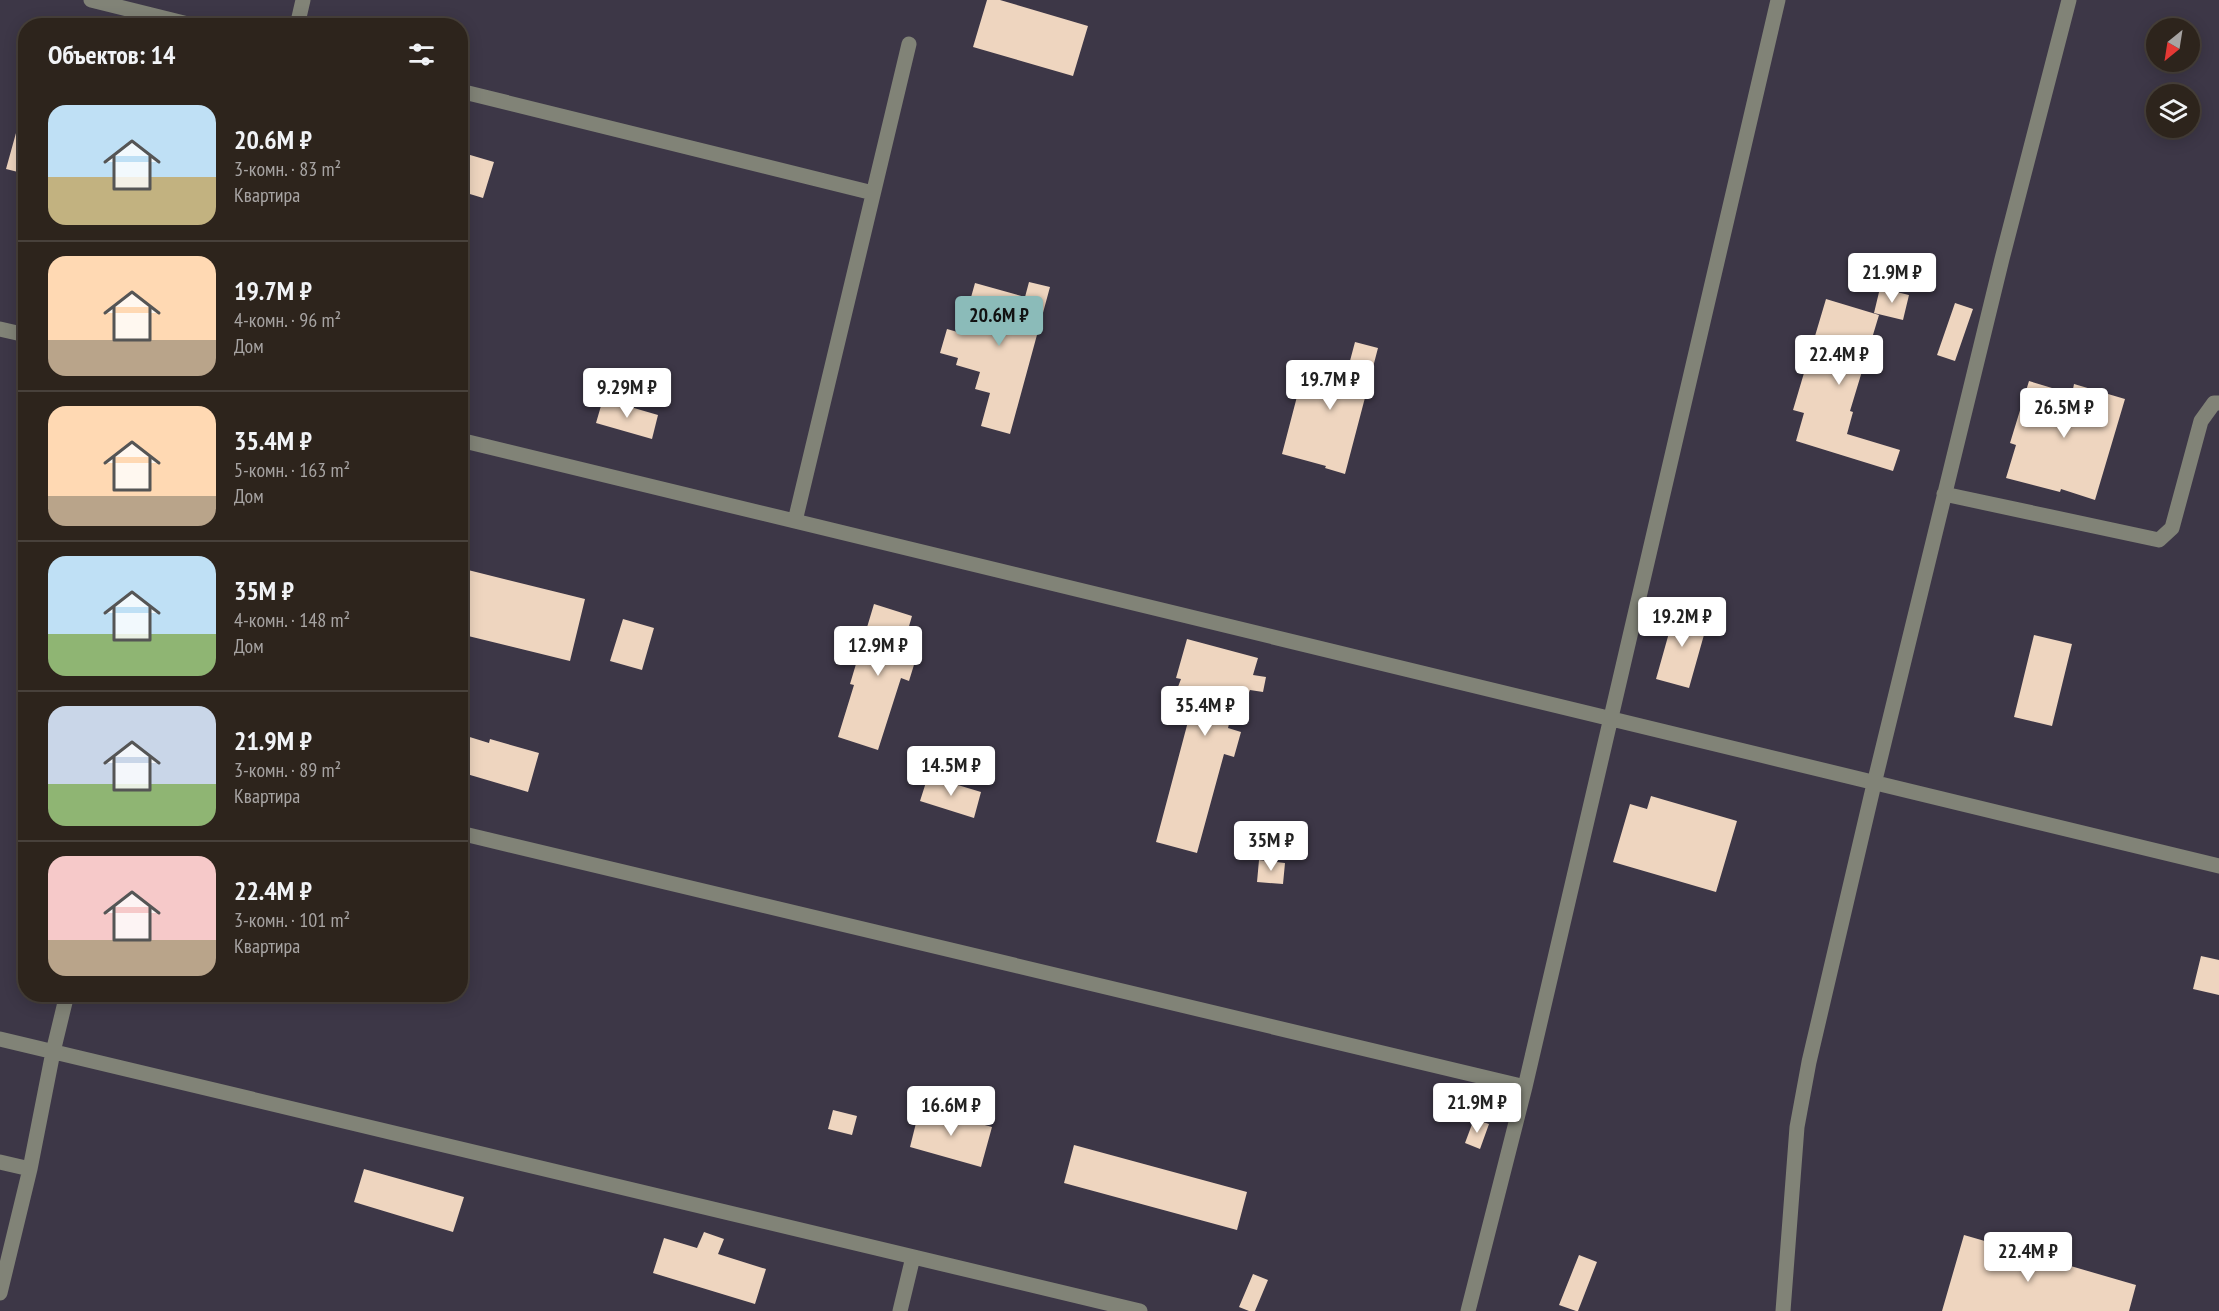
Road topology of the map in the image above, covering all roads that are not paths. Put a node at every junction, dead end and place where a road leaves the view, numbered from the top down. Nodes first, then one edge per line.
1 (91, 0) edge
2 (303, 0) edge
3 (1778, 0) edge
4 (2069, 0) edge
5 (164, 18) edge
6 (299, 18) edge
7 (909, 44) dead end
8 (468, 93) edge
9 (873, 193) junction
10 (0, 329) edge
11 (18, 334) edge
12 (2219, 403) edge
13 (468, 442) edge
14 (1944, 494) junction
15 (795, 521) junction
16 (1611, 719) junction
17 (1874, 784) junction
18 (468, 835) edge
19 (2219, 866) edge
20 (65, 1002) edge
21 (0, 1039) edge
22 (53, 1052) junction
23 (1525, 1087) junction
24 (0, 1162) edge
25 (30, 1169) junction
26 (913, 1257) junction
27 (0, 1293) edge
28 (900, 1311) edge
29 (1140, 1311) edge
30 (1468, 1311) edge
31 (1783, 1311) edge

1 - 5 lane
2 - 6 lane
3 - 16 lane
4 - 14 lane
7 - 9 lane
8 - 9 lane
9 - 15 lane
10 - 11 lane
12 - 14 lane
13 - 15 lane
14 - 17 lane
15 - 16 lane
16 - 17 lane
16 - 23 lane
17 - 19 lane
17 - 31 lane
18 - 23 lane
20 - 22 lane
21 - 22 lane
22 - 25 lane
22 - 26 lane
23 - 30 lane
24 - 25 lane
25 - 27 lane
26 - 28 lane
26 - 29 lane

